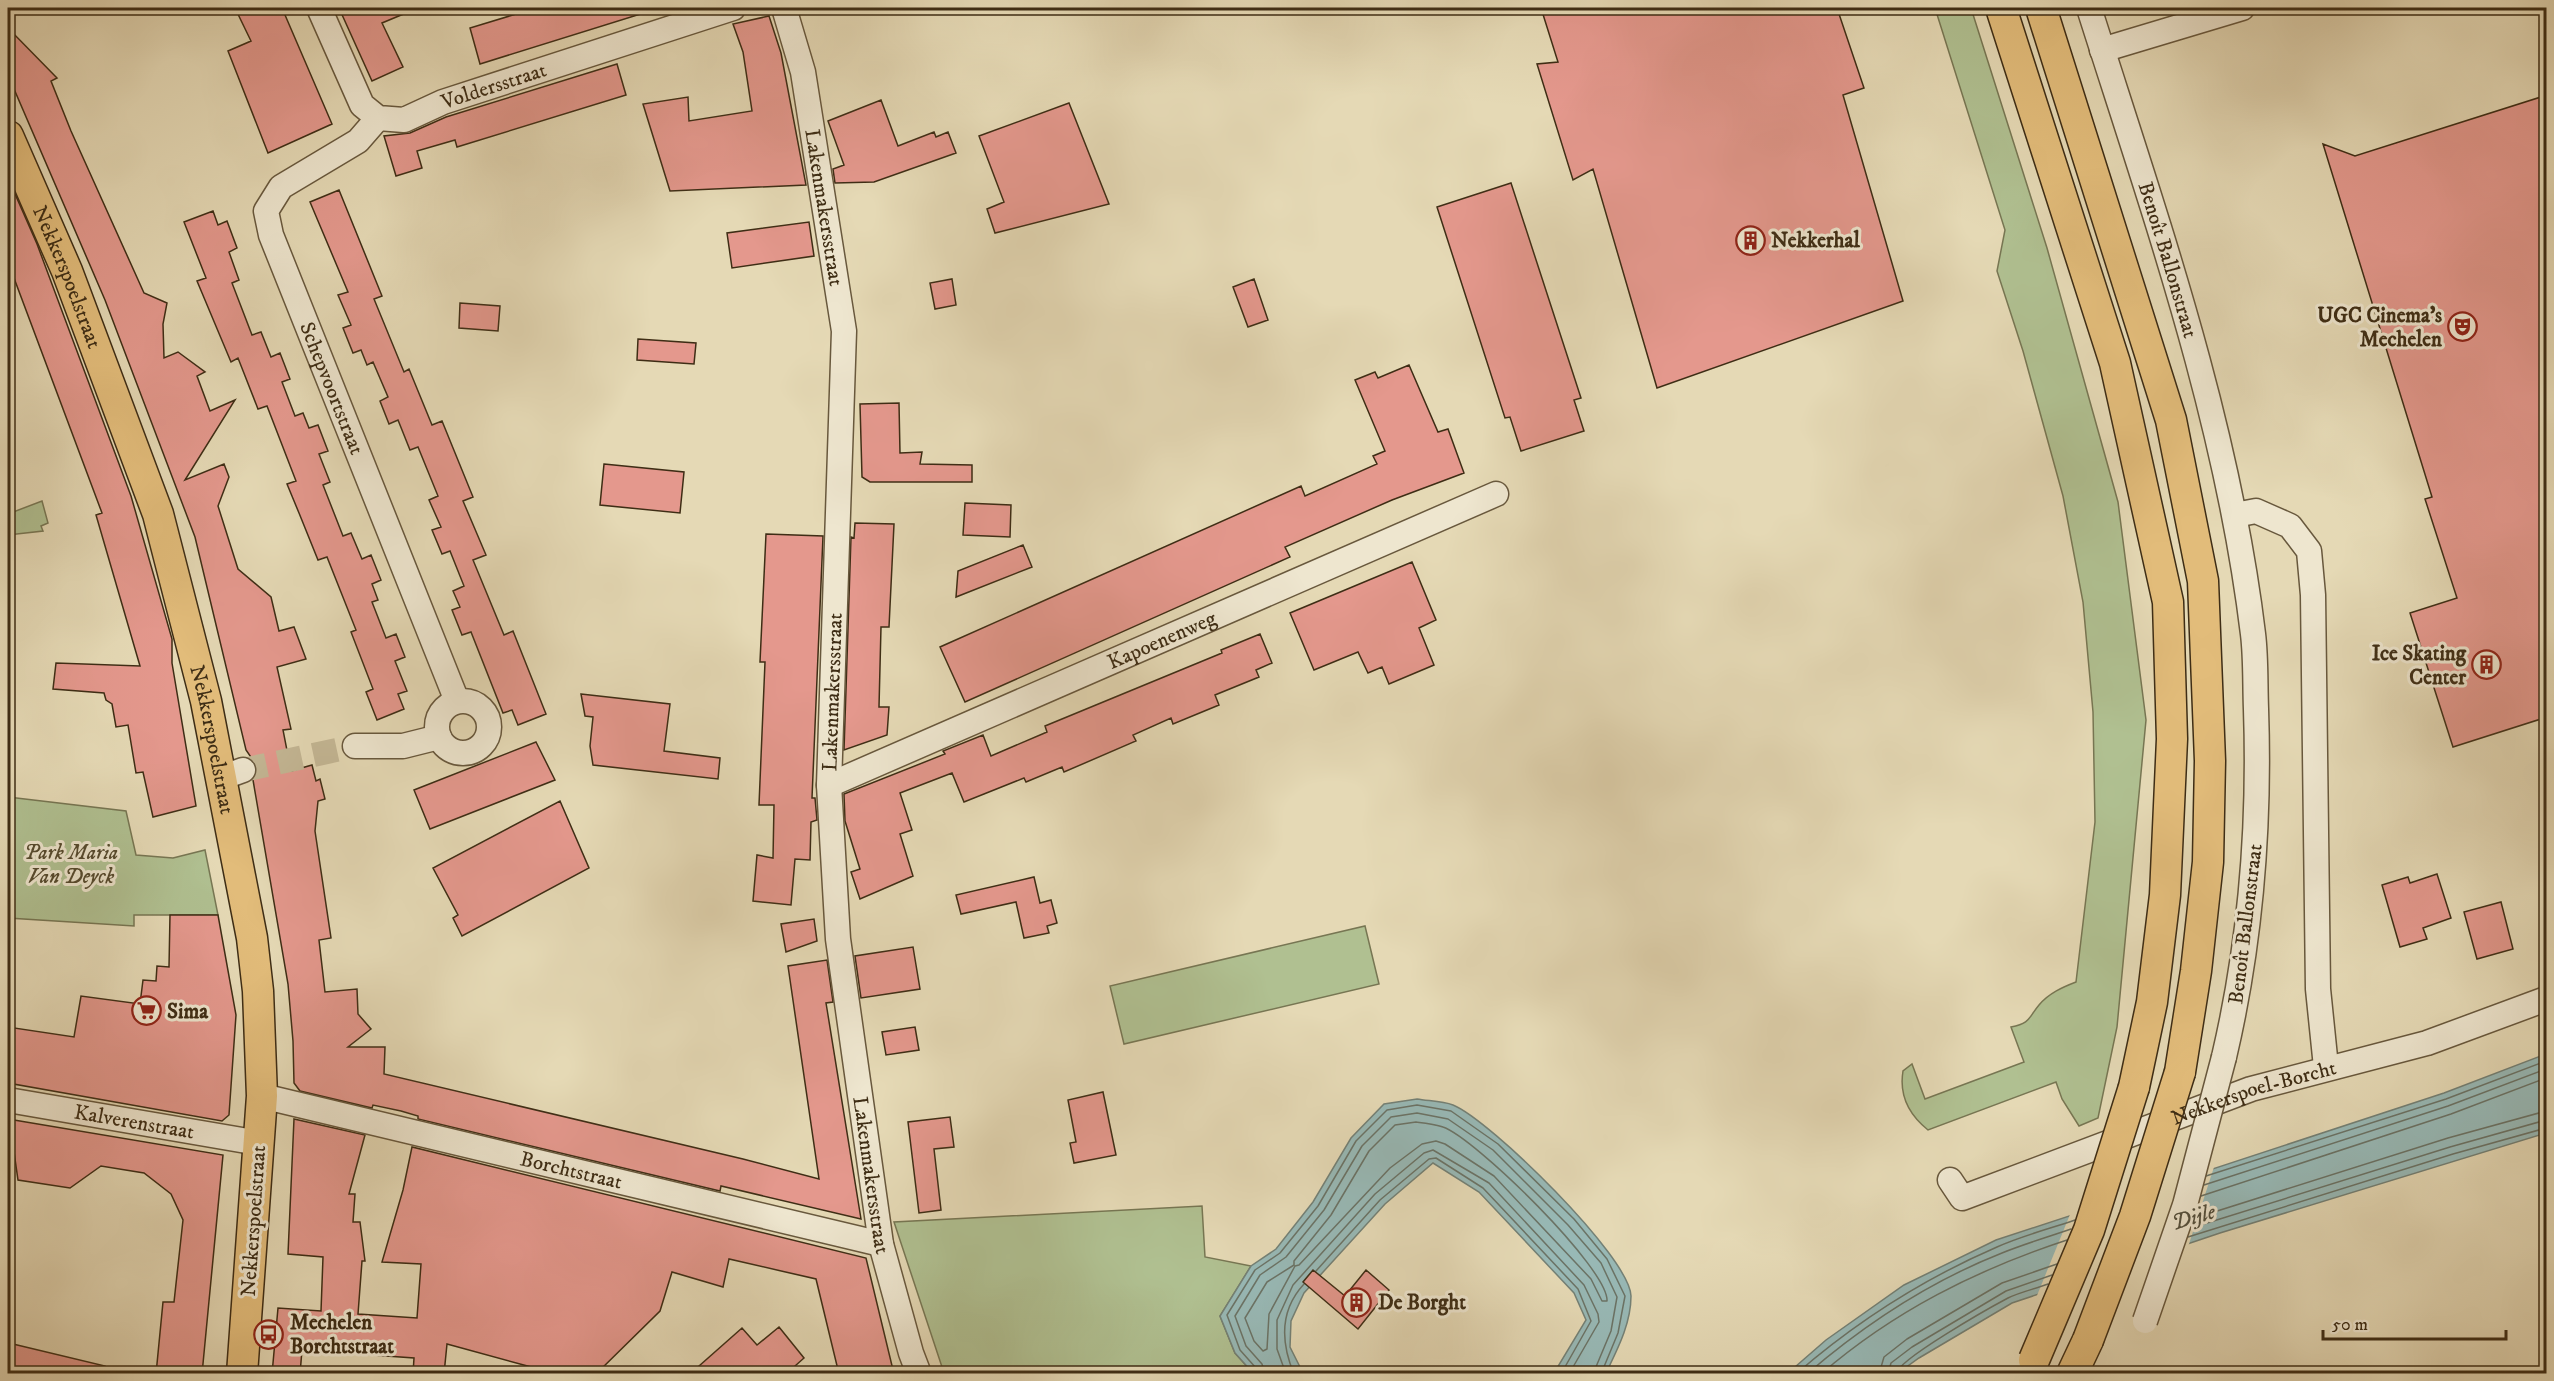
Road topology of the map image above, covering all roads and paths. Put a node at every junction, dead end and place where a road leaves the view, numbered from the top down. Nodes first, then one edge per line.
1 (319, 8) edge
2 (733, 8) edge
3 (784, 8) edge
4 (2001, 8) edge
5 (2041, 8) edge
6 (2089, 8) edge
7 (2242, 8) edge
8 (2102, 50) junction
9 (378, 118) junction
10 (8, 136) edge
11 (1496, 494) dead end
12 (2235, 515) junction
13 (457, 701) junction
14 (439, 737) junction
15 (355, 746) tunnel mouth
16 (829, 785) junction
17 (2547, 999) edge
18 (2326, 1067) junction
19 (262, 1096) junction
20 (8, 1100) edge
21 (259, 1143) junction
22 (1956, 1189) dead end
23 (881, 1244) junction
24 (2143, 1326) dead end
25 (2032, 1367) edge
26 (242, 1374) edge
27 (919, 1374) edge
28 (2072, 1374) edge

1 - 9 street
2 - 9 street, Voldersstraat
3 - 16 street, Lakenmakersstraat
4 - 25 main road, bridge
5 - 28 main road, bridge
6 - 8 street, Benoît Ballonstraat
7 - 8 street
8 - 12 street, Benoît Ballonstraat
9 - 13 street, Schepvoortstraat
10 - 19 main road, Nekkerspoelstraat
11 - 16 street, Kapoenenweg
12 - 18 street
12 - 24 street, Benoît Ballonstraat, bridge
13 - 14 street
13 - 14 street
14 - 15 street
16 - 23 street, Lakenmakersstraat
17 - 18 street, Nekkerspoel-Borcht
18 - 22 street, Nekkerspoel-Borcht
19 - 21 main road, Nekkerspoelstraat
19 - 23 street, Borchtstraat
20 - 21 street, Kalverenstraat
21 - 26 main road, Nekkerspoelstraat
23 - 27 street, Lakenmakersstraat

